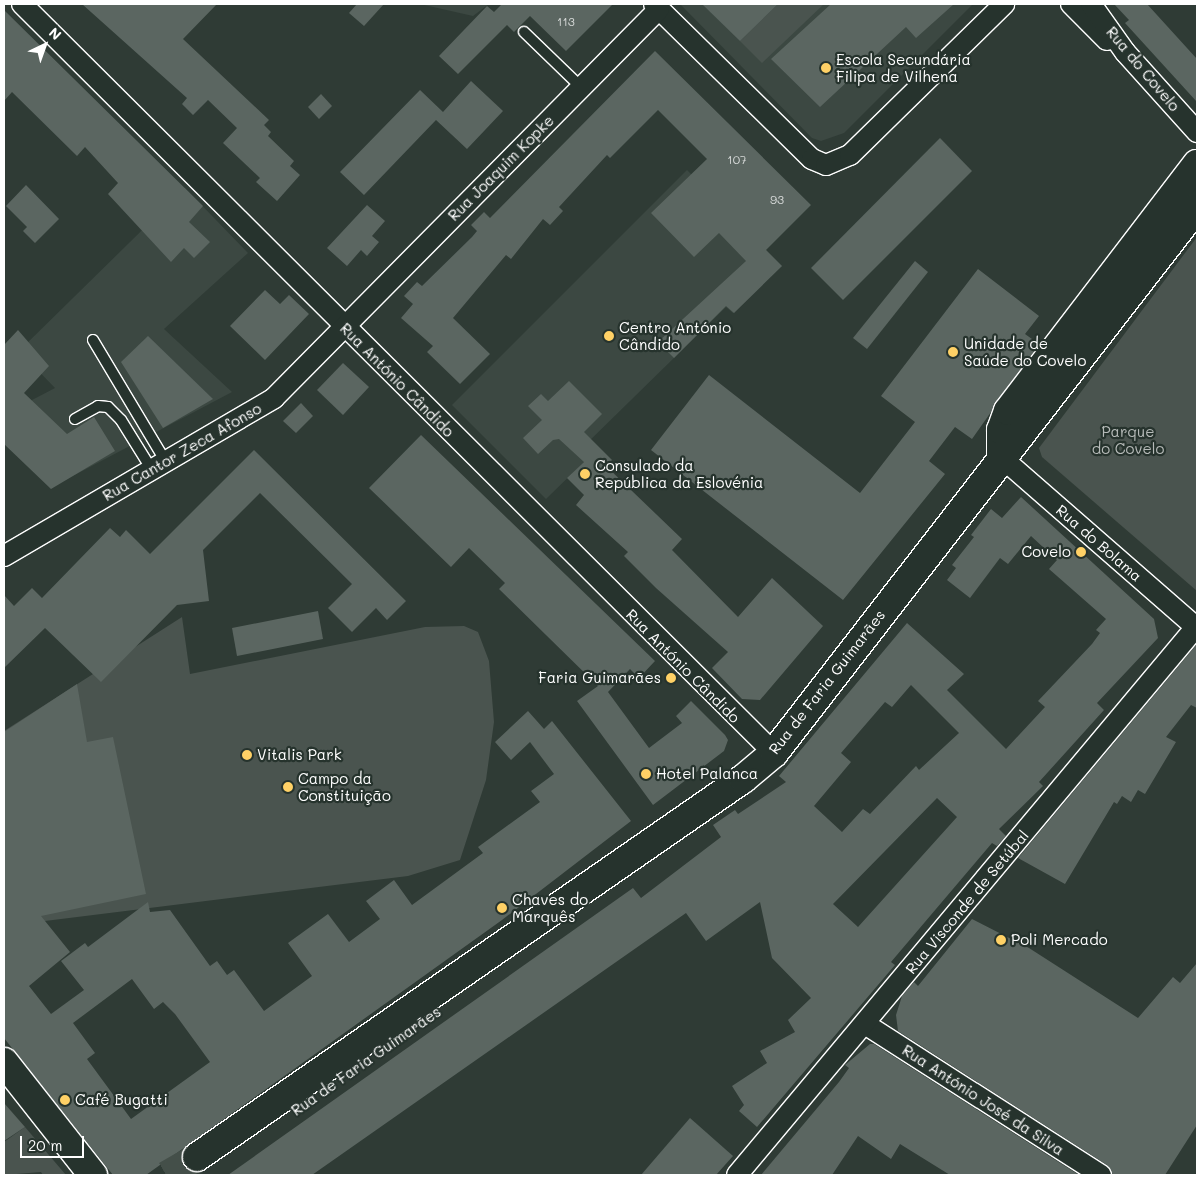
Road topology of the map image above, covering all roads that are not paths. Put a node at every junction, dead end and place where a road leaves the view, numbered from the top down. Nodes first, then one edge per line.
1 (22, 4) edge
2 (1004, 4) edge
3 (1071, 4) edge
4 (1091, 4) edge
5 (656, 6) edge
6 (524, 32) dead end
7 (1125, 52) junction
8 (581, 88) junction
9 (1197, 132) edge
10 (1197, 164) edge
11 (1197, 188) edge
12 (1192, 213) edge
13 (344, 327) junction
14 (93, 340) dead end
15 (75, 419) dead end
16 (1001, 457) junction
17 (159, 466) junction
18 (4, 556) edge
19 (1197, 628) edge
20 (774, 754) junction
21 (865, 1024) junction
22 (4, 1062) edge
23 (199, 1166) tunnel mouth
24 (93, 1175) edge
25 (737, 1175) edge
26 (1101, 1175) edge

1 - 13 street, Rua António Cândido
2 - 5 street
3 - 7 street
4 - 7 street, Rua do Covelo
5 - 8 street, Rua Joaquim Kopke
6 - 8 lane
7 - 9 street, Rua do Covelo
8 - 13 street, Rua Joaquim Kopke
10 - 16 main road
11 - 12 street
12 - 16 main road, Rua de Faria Guimarães
13 - 17 street, Rua Cantor Zeca Afonso
13 - 20 street, Rua António Cândido
14 - 17 lane
15 - 17 lane
16 - 19 street, Rua do Bolama
16 - 20 main road, Rua de Faria Guimarães
17 - 18 street, Rua Cantor Zeca Afonso
19 - 21 street, Rua Visconde de Setúbal
20 - 23 main road, Rua de Faria Guimarães
21 - 25 street, Rua Visconde de Setúbal
21 - 26 street, Rua António José da Silva
22 - 24 main road

